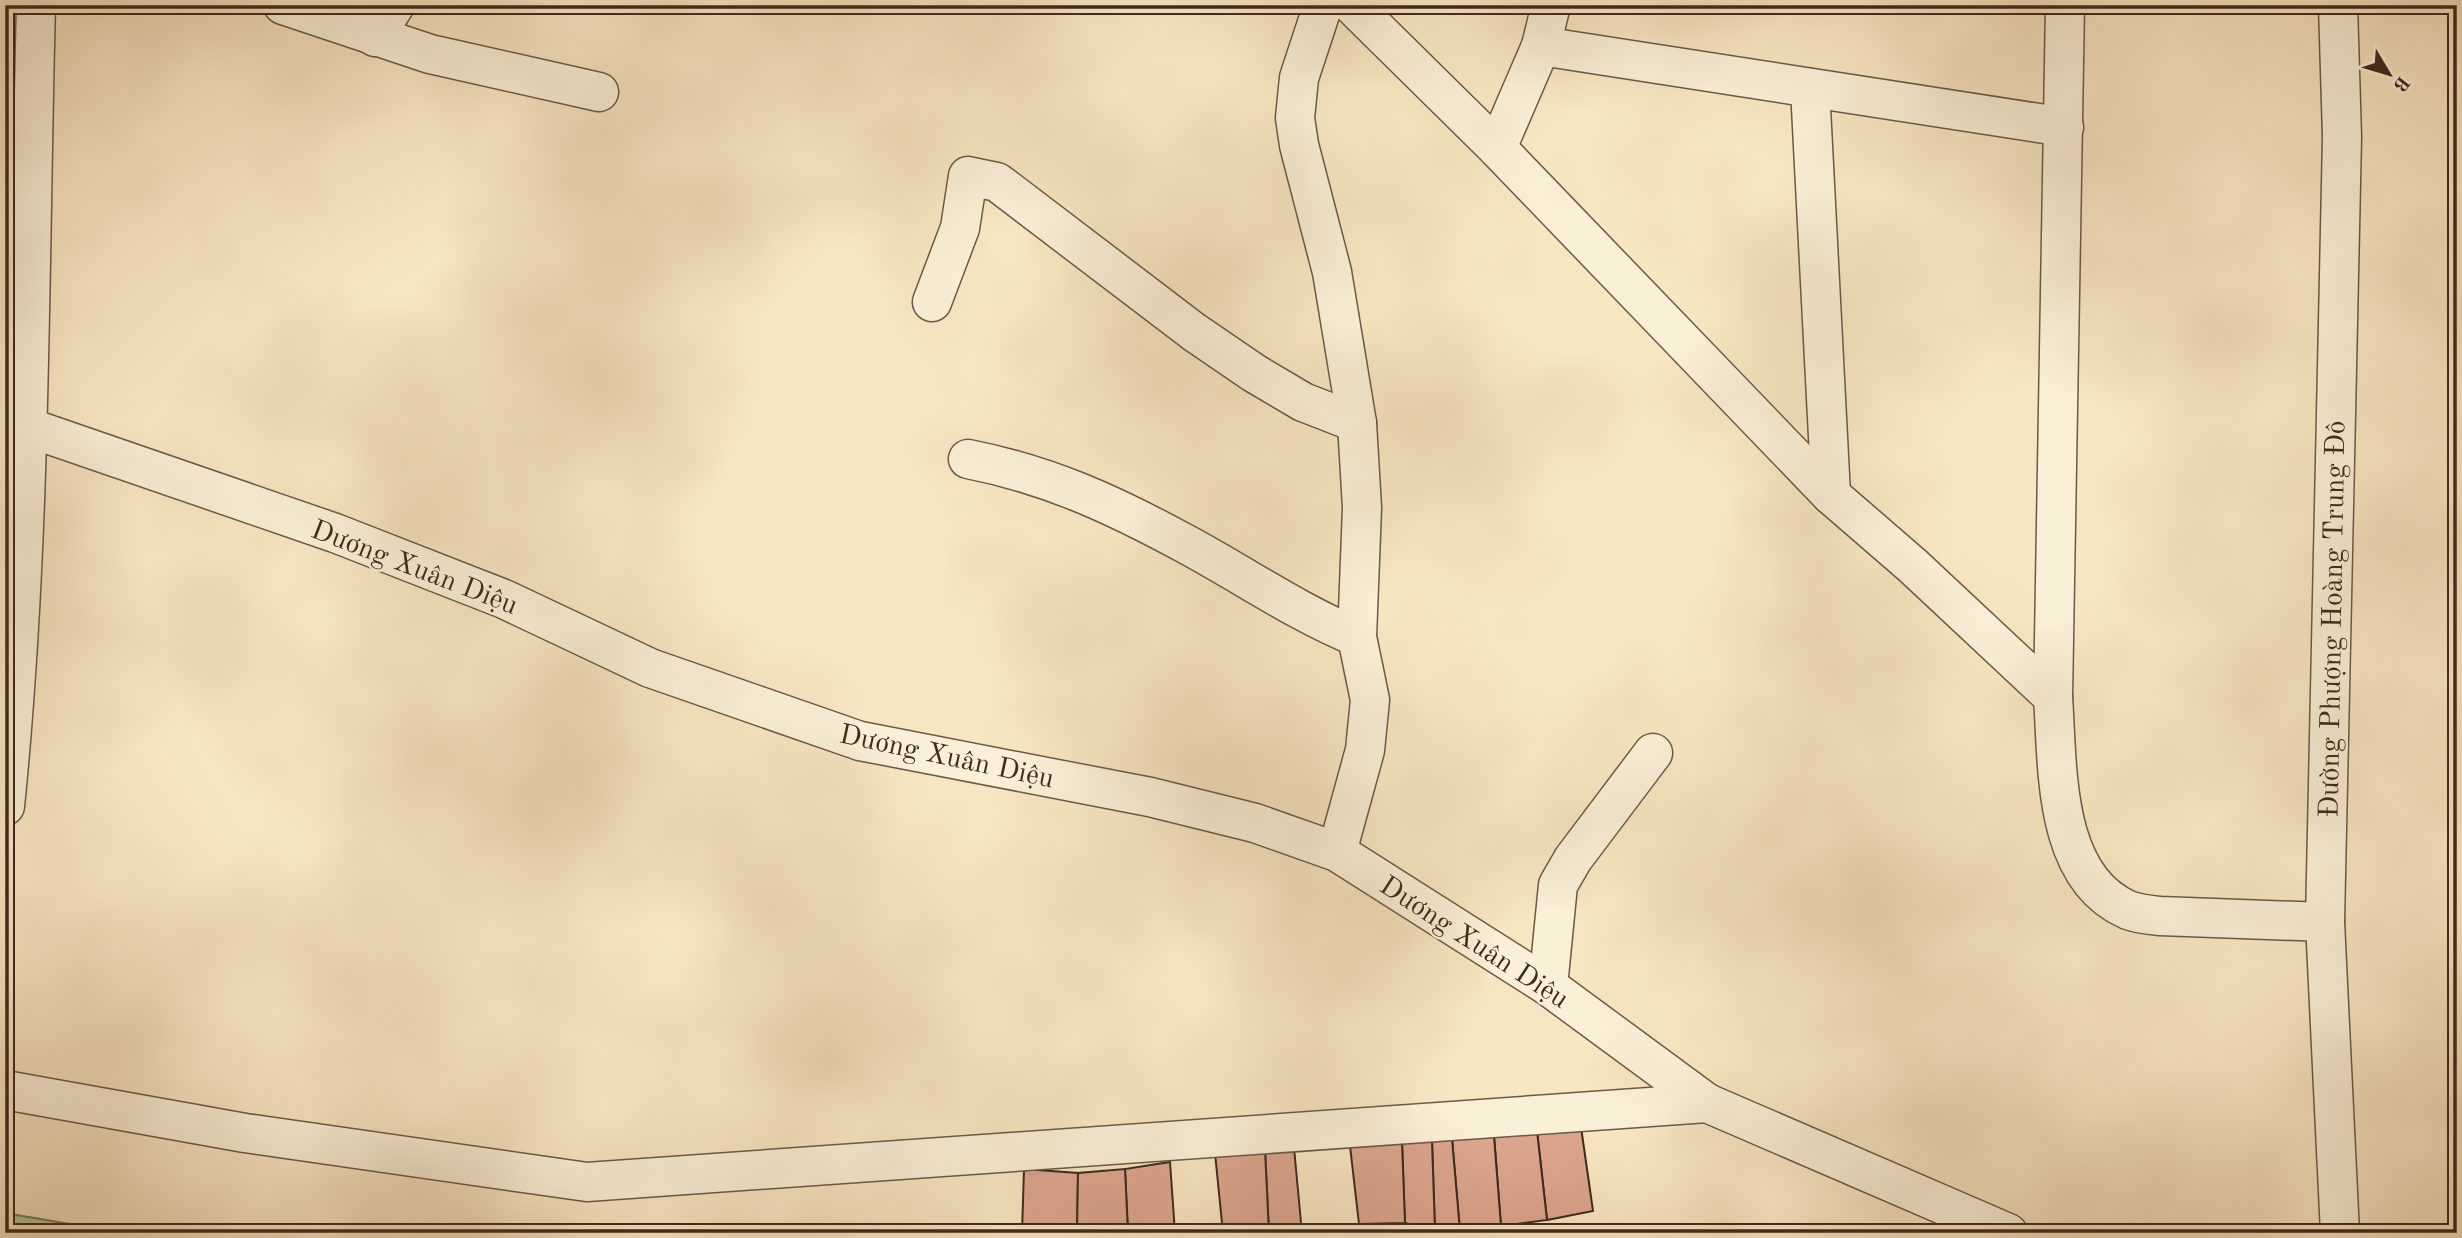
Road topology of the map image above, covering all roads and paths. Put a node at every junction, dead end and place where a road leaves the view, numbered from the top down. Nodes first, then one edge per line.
1 (36, 5) edge
2 (283, 5) edge
3 (396, 5) edge
4 (1323, 5) edge
5 (1352, 5) edge
6 (1551, 5) edge
7 (2065, 5) edge
8 (2338, 5) edge
9 (375, 37) junction
10 (1541, 46) junction
11 (1810, 88) junction
12 (599, 92) dead end
13 (2064, 127) junction
14 (1497, 148) junction
15 (932, 302) dead end
16 (1357, 423) junction
17 (30, 428) junction
18 (968, 459) dead end
19 (1831, 495) junction
20 (1357, 637) junction
21 (2053, 697) junction
22 (1653, 753) dead end
23 (5, 806) edge
24 (1338, 852) junction
25 (2325, 922) junction
26 (1548, 986) junction
27 (5, 1090) edge
28 (1707, 1104) junction
29 (2008, 1233) edge
30 (2340, 1233) edge

1 - 17 street
2 - 9 street
3 - 9 street
4 - 16 street
5 - 14 street
6 - 10 street
7 - 13 street
8 - 25 street, Đường Phượng Hoàng Trung Đô
9 - 12 street
10 - 11 street
10 - 14 street
11 - 13 street
11 - 19 street
13 - 21 street
14 - 19 street
15 - 16 street
16 - 20 street
17 - 23 street
17 - 24 street, Dương Xuân Diệu
18 - 20 street
19 - 21 street
20 - 24 street
21 - 25 street
22 - 26 street
24 - 26 street, Dương Xuân Diệu
25 - 30 street, Đường Phượng Hoàng Trung Đô
26 - 28 street, Dương Xuân Diệu
27 - 28 street
28 - 29 street

